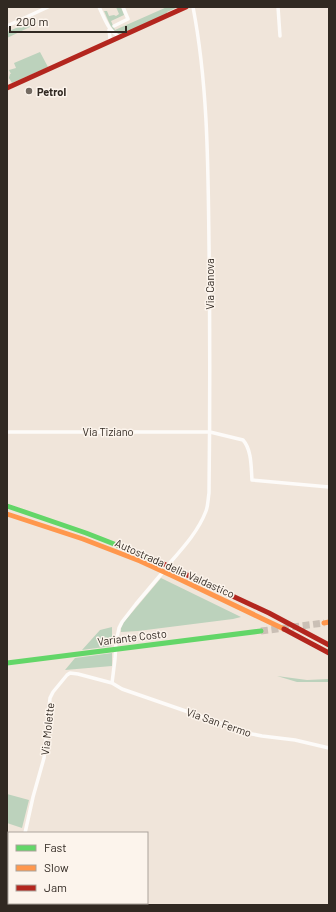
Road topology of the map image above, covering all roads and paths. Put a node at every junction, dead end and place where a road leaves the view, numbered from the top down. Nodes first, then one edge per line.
1 (48, 7) edge
2 (99, 7) edge
3 (123, 7) edge
4 (186, 7) edge
5 (193, 7) edge
6 (278, 7) edge
7 (7, 26) edge
8 (114, 26) dead end
9 (109, 28) junction
10 (280, 36) dead end
11 (120, 37) junction
12 (109, 42) junction
13 (7, 88) edge
14 (7, 432) edge
15 (210, 432) junction
16 (329, 487) edge
17 (7, 506) edge
18 (7, 514) edge
19 (261, 631) tunnel mouth
20 (329, 645) edge
21 (329, 653) edge
22 (7, 664) edge
23 (112, 683) junction
24 (329, 748) edge
25 (25, 832) edge

1 - 7 street
2 - 9 street
3 - 8 street
4 - 11 main road
5 - 15 street, Via Canova
6 - 10 street
9 - 11 street
9 - 12 street
11 - 12 main road
12 - 13 main road
14 - 15 street, Via Tiziano
15 - 16 street, Via Tiziano
15 - 23 street, Via Canova
17 - 20 main road, Autostrada della Valdastico
18 - 21 main road, Autostrada della Valdastico
19 - 22 main road, Variante Costo
23 - 24 street, Via San Fermo
23 - 25 street, Via Molette

